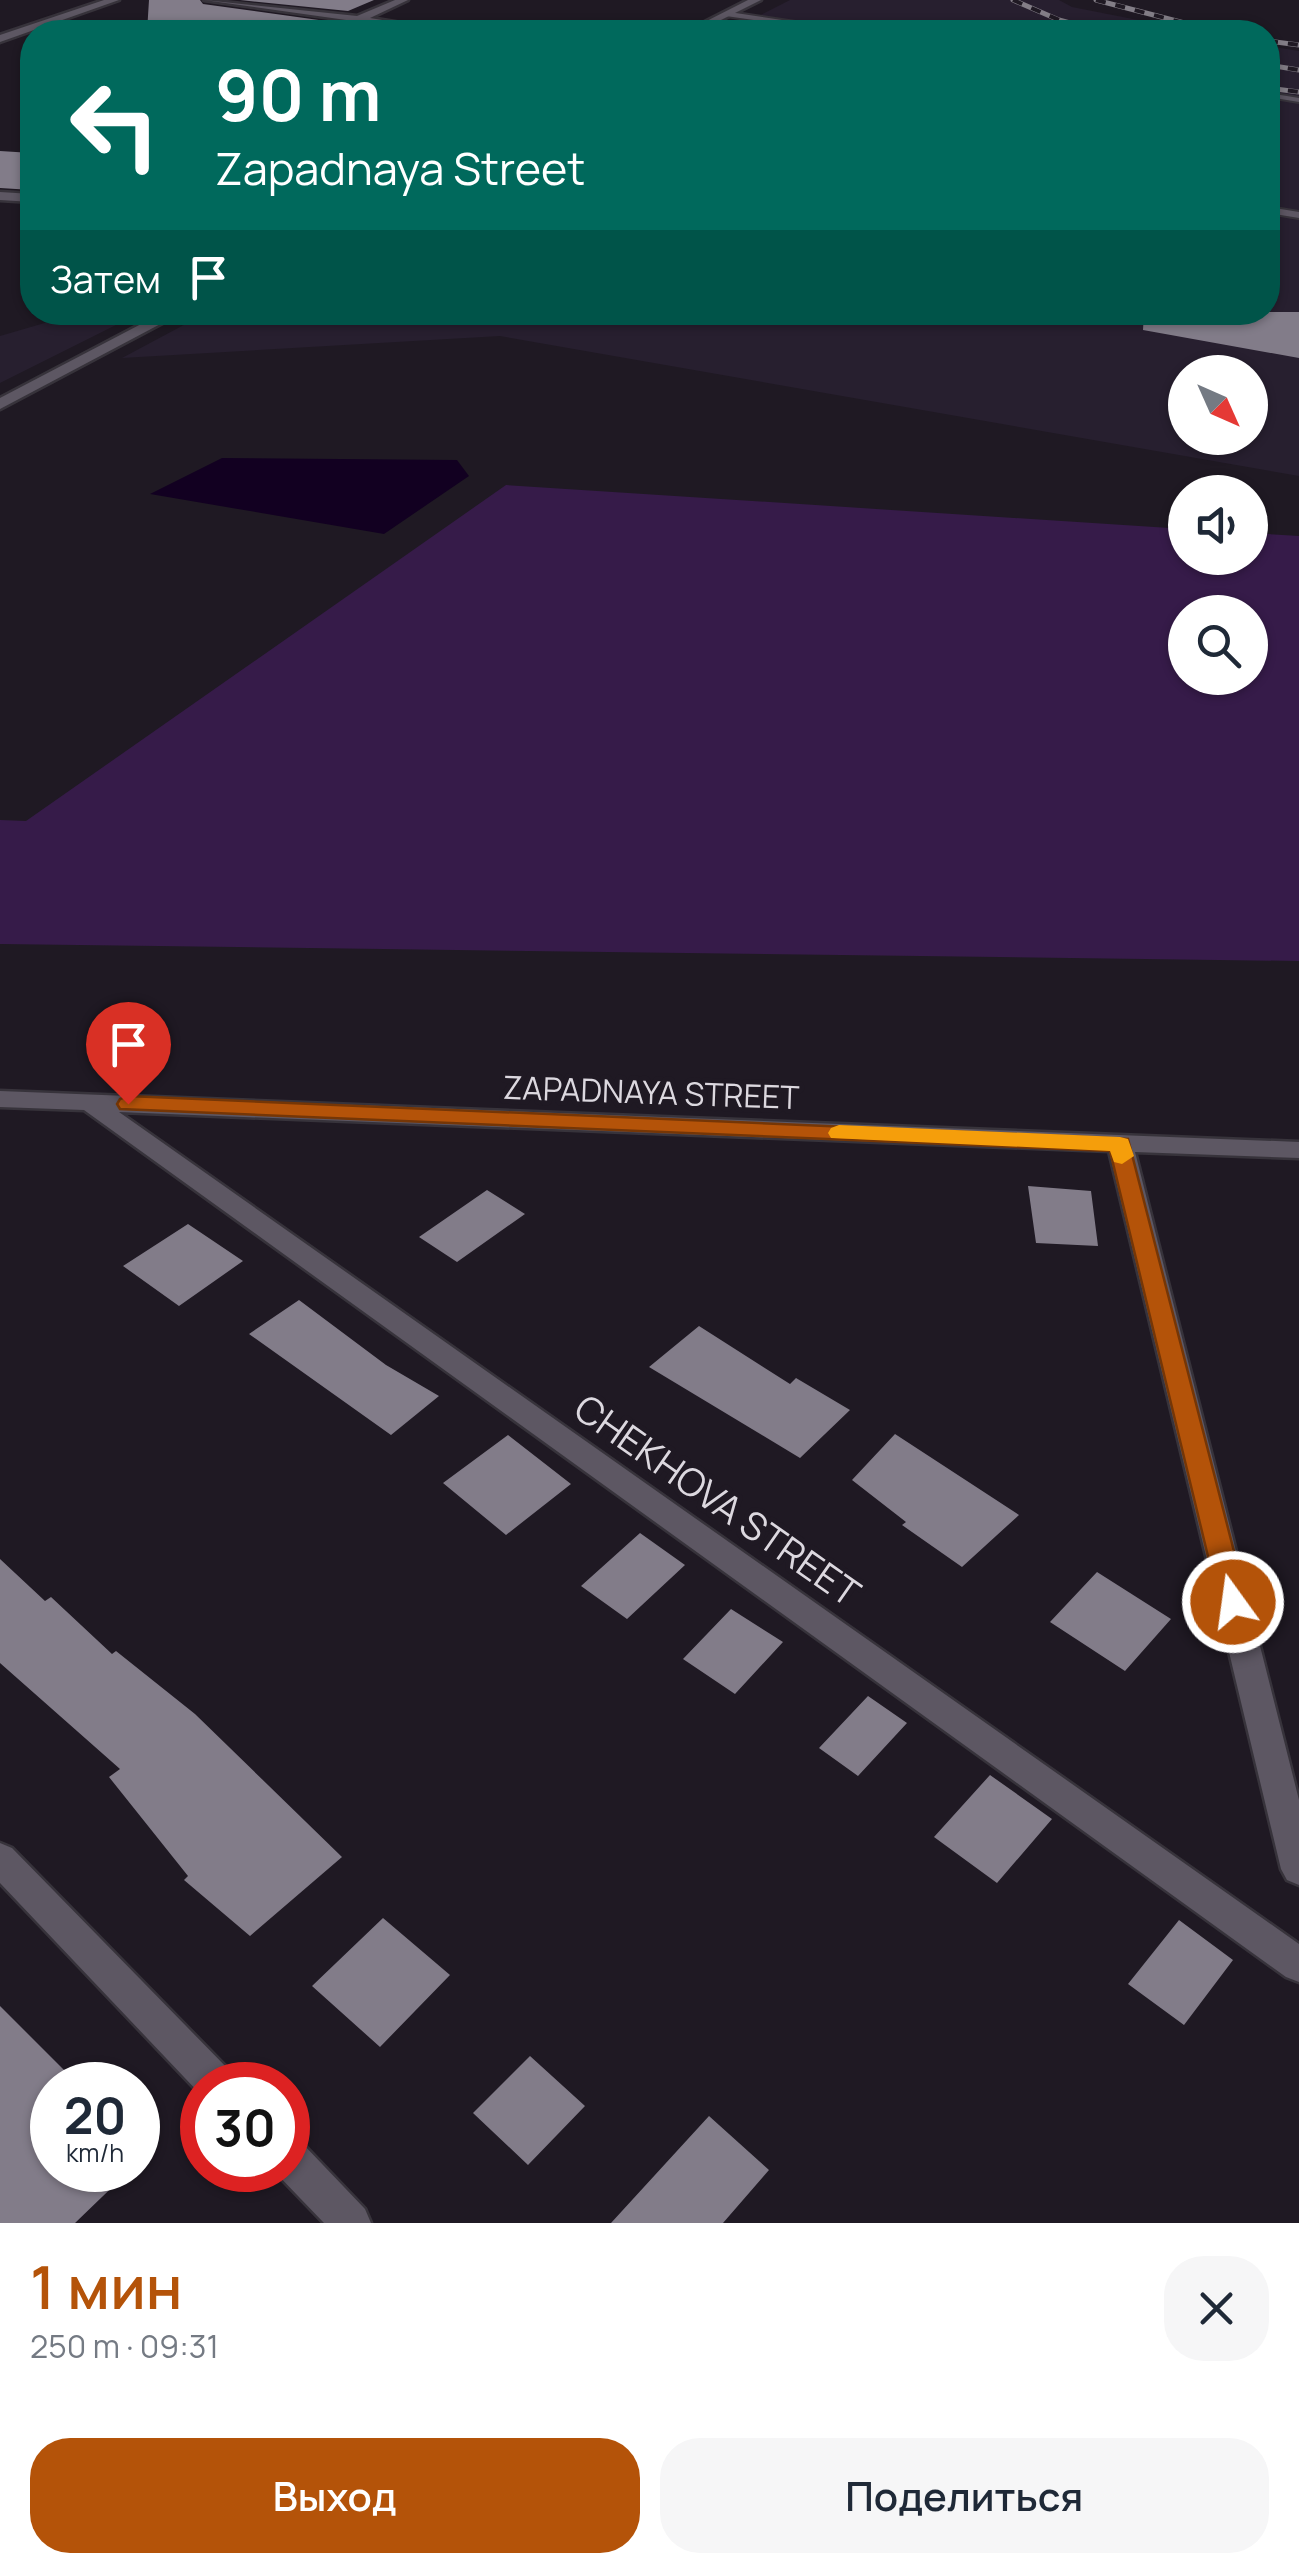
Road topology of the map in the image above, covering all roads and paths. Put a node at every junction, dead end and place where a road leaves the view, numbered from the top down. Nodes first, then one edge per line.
1 (114, 0) edge
2 (210, 0) edge
3 (402, 0) edge
4 (756, 0) edge
5 (729, 14) junction
6 (56, 20) edge
7 (358, 20) joint
8 (716, 20) edge
9 (767, 20) edge
10 (151, 325) edge
11 (0, 404) edge
12 (0, 1099) edge
13 (89, 1102) junction
14 (1120, 1144) junction
15 (1299, 1150) edge
16 (0, 1859) edge
17 (1299, 1869) edge
18 (1299, 1965) edge
19 (196, 2062) edge
20 (310, 2180) edge
21 (351, 2223) edge

1 - 6 street
2 - 7 street
3 - 7 street
4 - 5 street
5 - 8 street
5 - 9 lane
10 - 11 street
12 - 13 street, ZAPADNAYA STREET
13 - 14 street, ZAPADNAYA STREET
13 - 18 street, CHEKHOVA STREET
14 - 15 street, ZAPADNAYA STREET
14 - 17 street
16 - 19 street
20 - 21 street

